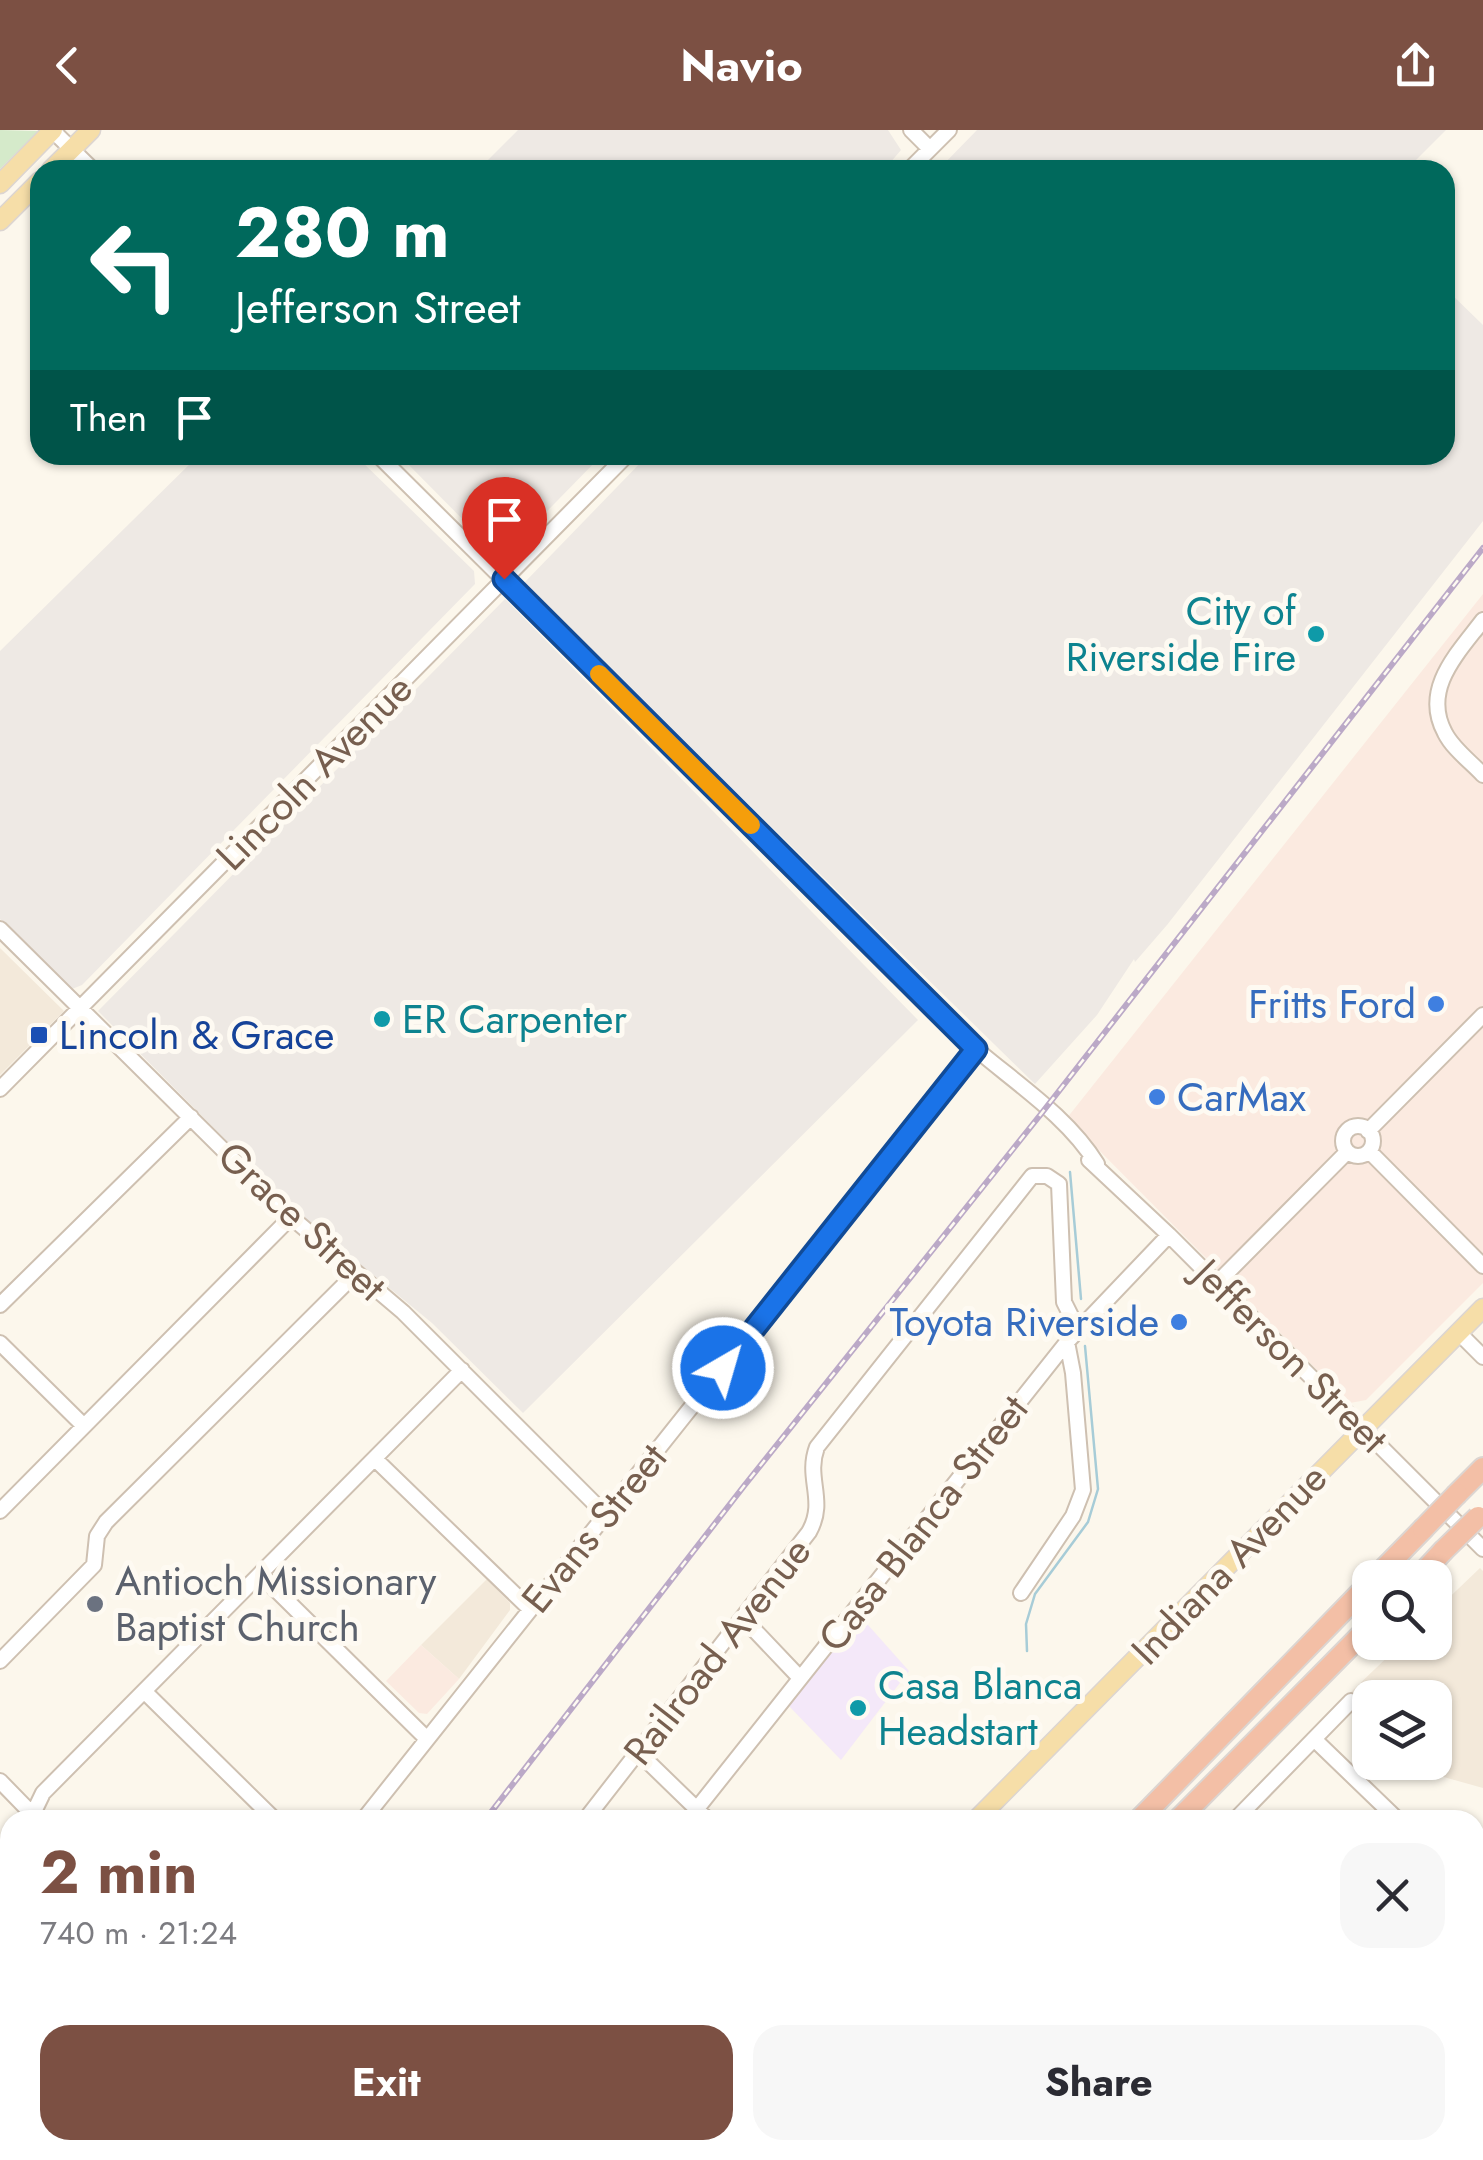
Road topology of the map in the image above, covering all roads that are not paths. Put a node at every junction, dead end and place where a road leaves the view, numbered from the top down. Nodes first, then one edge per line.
1 (52, 130) edge
2 (90, 130) edge
3 (911, 130) edge
4 (949, 130) edge
5 (930, 149) junction
6 (71, 150) junction
7 (61, 160) edge
8 (82, 160) edge
9 (920, 160) edge
10 (0, 184) edge
11 (30, 191) edge
12 (0, 222) edge
13 (388, 465) edge
14 (617, 465) edge
15 (504, 579) junction
16 (1483, 620) edge
17 (1483, 775) edge
18 (0, 929) edge
19 (81, 1009) junction
20 (1483, 1015) edge
21 (976, 1049) junction
22 (0, 1089) edge
23 (191, 1117) junction
24 (1368, 1131) junction
25 (1369, 1150) junction
26 (1348, 1152) junction
27 (291, 1217) junction
28 (1169, 1235) junction
29 (1483, 1266) edge
30 (356, 1273) junction
31 (1217, 1283) junction
32 (0, 1306) edge
33 (1483, 1308) edge
34 (1078, 1330) junction
35 (1459, 1332) junction
36 (1067, 1342) junction
37 (0, 1343) edge
38 (1483, 1357) edge
39 (462, 1370) junction
40 (84, 1426) junction
41 (1362, 1428) junction
42 (376, 1458) junction
43 (1483, 1468) edge
44 (0, 1511) edge
45 (604, 1513) junction
46 (1480, 1514) edge
47 (1483, 1549) edge
48 (1393, 1560) edge
49 (1436, 1560) edge
50 (261, 1575) junction
51 (1021, 1593) dead end
52 (1352, 1601) edge
53 (529, 1608) junction
54 (743, 1618) junction
55 (1352, 1644) edge
56 (0, 1661) edge
57 (800, 1678) junction
58 (145, 1692) junction
59 (1351, 1700) dead end
60 (427, 1739) junction
61 (1315, 1740) junction
62 (639, 1753) junction
63 (0, 1781) edge
64 (27, 1810) edge
65 (37, 1810) edge
66 (265, 1810) edge
67 (371, 1810) edge
68 (593, 1810) edge
69 (692, 1810) edge
70 (702, 1810) edge
71 (986, 1810) edge
72 (1149, 1810) edge
73 (1188, 1810) edge
74 (1245, 1810) edge
75 (1388, 1810) edge

1 - 6 street
1 - 10 main road
2 - 6 main road
3 - 5 street
4 - 5 street
5 - 9 street
6 - 7 main road
6 - 8 street
11 - 12 main road
13 - 15 street, Jefferson Street
14 - 15 street, Lincoln Avenue
15 - 19 street, Lincoln Avenue
15 - 21 street, Jefferson Street
16 - 17 street
18 - 19 street, Grace Street
19 - 22 street, Lincoln Avenue
19 - 23 street, Grace Street
20 - 24 street
21 - 28 street, Jefferson Street
21 - 45 street, Evans Street
23 - 27 street, Grace Street
23 - 32 street
24 - 25 street
24 - 26 street
25 - 26 street
25 - 29 street
26 - 31 street
27 - 30 street, Grace Street
27 - 40 street
28 - 31 street, Jefferson Street
28 - 34 street, Casa Blanca Street
30 - 39 street, Grace Street
30 - 56 street
31 - 41 street, Jefferson Street
33 - 35 main road, Indiana Avenue
34 - 36 street, Casa Blanca Street
34 - 54 street, Railroad Avenue
35 - 38 street
35 - 41 main road, Indiana Avenue
36 - 51 street
36 - 57 street, Casa Blanca Street
37 - 40 street
39 - 42 street
39 - 45 street, Grace Street
40 - 44 street
41 - 47 street, Jefferson Street
41 - 71 main road, Indiana Avenue
42 - 50 street
42 - 53 street
43 - 48 highway, bridge
45 - 53 street, Evans Street
46 - 49 highway, bridge
50 - 58 street
50 - 60 street
52 - 72 highway
53 - 60 street, Evans Street
54 - 57 street
54 - 62 street, Railroad Avenue
55 - 73 highway
57 - 70 street, Casa Blanca Street
58 - 65 street
58 - 66 street
59 - 61 street
60 - 67 street, Evans Street
61 - 74 street
61 - 75 street
62 - 68 street, Railroad Avenue
62 - 69 street
63 - 64 street

